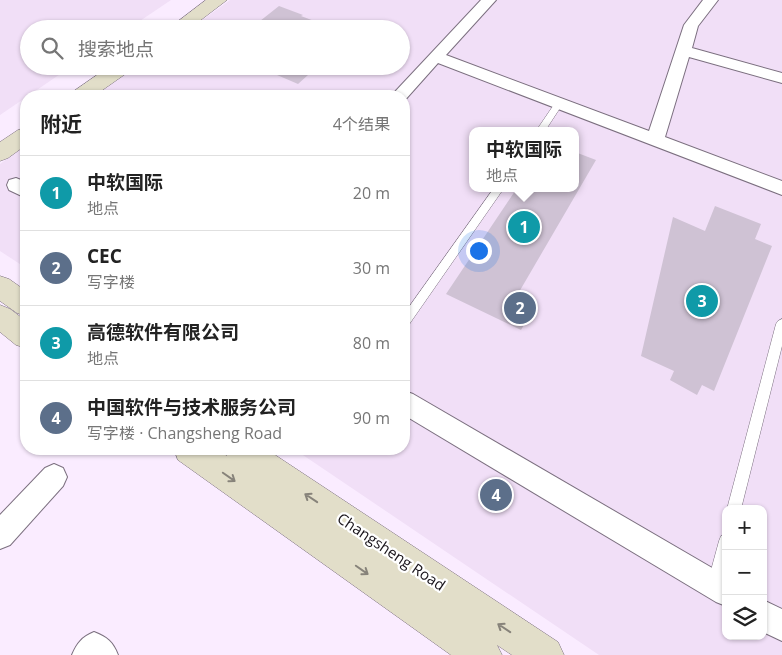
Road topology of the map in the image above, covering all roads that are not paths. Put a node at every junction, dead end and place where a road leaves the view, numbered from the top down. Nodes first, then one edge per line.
1 (218, 0) edge
2 (488, 0) edge
3 (711, 0) edge
4 (190, 20) edge
5 (682, 50) junction
6 (436, 57) junction
7 (111, 75) edge
8 (782, 78) edge
9 (90, 90) edge
10 (405, 90) edge
11 (558, 105) junction
12 (543, 127) edge
13 (20, 139) edge
14 (655, 141) junction
15 (0, 153) edge
16 (782, 188) edge
17 (496, 192) edge
18 (0, 287) edge
19 (20, 301) edge
20 (410, 314) edge
21 (0, 317) edge
22 (782, 324) edge
23 (20, 332) edge
24 (410, 406) edge
25 (197, 455) edge
26 (248, 455) edge
27 (54, 476) dead end
28 (735, 505) edge
29 (0, 535) edge
30 (725, 550) edge
31 (720, 589) edge
32 (767, 617) edge
33 (782, 626) edge
34 (88, 655) edge
35 (103, 655) edge
36 (483, 655) edge
37 (544, 655) edge

1 - 4 main road
2 - 6 street
3 - 5 street
5 - 8 street
5 - 14 street
6 - 10 street
6 - 11 street
7 - 9 main road
11 - 12 lane
11 - 14 street
13 - 15 main road
14 - 16 street
17 - 20 lane
18 - 19 main road
21 - 23 main road
22 - 28 lane
24 - 31 street
25 -> 36 main road
37 -> 26 main road, Changsheng Road
27 - 29 street
30 - 31 lane
32 - 33 street
34 - 35 street

